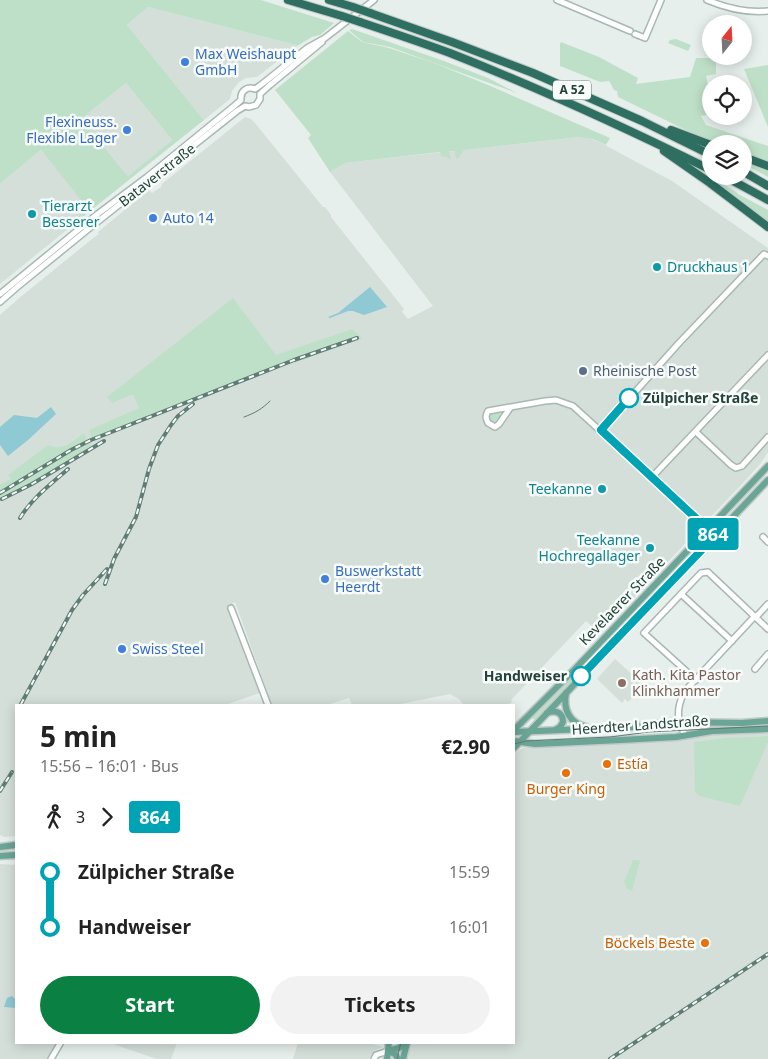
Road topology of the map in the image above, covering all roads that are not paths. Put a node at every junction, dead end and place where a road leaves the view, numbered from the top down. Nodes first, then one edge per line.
1 (288, 0) edge
2 (329, 0) edge
3 (374, 0) edge
4 (557, 0) edge
5 (661, 0) edge
6 (706, 0) edge
7 (768, 11) edge
8 (343, 20) junction
9 (325, 38) junction
10 (255, 89) junction
11 (260, 94) junction
12 (241, 100) junction
13 (245, 106) junction
14 (642, 121) junction
15 (635, 133) junction
16 (702, 142) edge
17 (702, 151) edge
18 (752, 161) edge
19 (702, 166) edge
20 (768, 166) edge
21 (752, 177) edge
22 (740, 185) edge
23 (768, 186) edge
24 (768, 200) edge
25 (768, 227) edge
26 (768, 256) edge
27 (0, 294) edge
28 (0, 302) edge
29 (768, 355) edge
30 (510, 408) junction
31 (601, 430) junction
32 (696, 432) junction
33 (768, 438) edge
34 (768, 466) edge
35 (652, 477) junction
36 (768, 480) edge
37 (708, 529) junction
38 (763, 537) dead end
39 (768, 542) edge
40 (681, 594) junction
41 (768, 604) edge
42 (230, 608) dead end
43 (756, 616) junction
44 (768, 628) edge
45 (732, 641) junction
46 (768, 654) edge
47 (755, 669) dead end
48 (696, 680) junction
49 (566, 692) junction
50 (268, 704) edge
51 (546, 713) junction
52 (768, 721) edge
53 (679, 722) junction
54 (594, 728) junction
55 (768, 729) edge
56 (515, 730) edge
57 (515, 731) edge
58 (553, 731) junction
59 (528, 732) junction
60 (685, 735) junction
61 (516, 741) edge
62 (535, 744) junction
63 (515, 748) edge
64 (15, 846) edge
65 (0, 847) edge
66 (15, 855) edge
67 (0, 856) edge
68 (60, 1044) edge
69 (389, 1044) edge
70 (404, 1044) edge
71 (407, 1044) edge
72 (388, 1051) junction
73 (51, 1059) edge
74 (374, 1059) edge
75 (387, 1059) edge
76 (398, 1059) edge
77 (403, 1059) edge

1 - 8 highway, A 52
2 - 14 highway, A 52, bridge
3 - 8 street, Bataverstraße
4 - 5 street
6 - 7 street
8 - 9 street, Bataverstraße
8 - 15 highway, A 52, bridge
9 - 10 street, Bataverstraße
9 - 11 street, Bataverstraße
10 - 11 street
10 - 12 street, Bataverstraße
11 - 13 street, Bataverstraße
12 - 13 street
12 - 27 street, Bataverstraße
13 - 28 street, Bataverstraße
14 - 16 highway
14 - 17 highway, A 52
15 - 19 highway, A 52
15 - 25 highway
18 - 20 highway
21 - 23 highway
22 - 24 highway
26 - 31 street
29 - 32 street
30 - 30 street
30 - 31 street
31 - 35 street
32 - 33 street
32 - 35 street
34 - 37 main road, Kevelaerer Straße
35 - 37 street
36 - 49 main road, Kevelaerer Straße
37 - 56 main road, Kevelaerer Straße
38 - 39 street
40 - 43 street
40 - 45 street
40 - 48 street
41 - 43 street
42 - 50 street
43 - 44 street
43 - 45 street
45 - 48 street
46 - 47 street
48 - 53 street
49 - 51 main road, Kevelaerer Straße
49 - 54 main road
51 - 58 main road
51 - 59 main road, Kevelaerer Straße
52 - 53 main road, Heerdter Landstraße
53 - 54 main road, Heerdter Landstraße
53 - 60 street
54 - 58 main road, Heerdter Landstraße
55 - 60 main road, Heerdter Landstraße
57 - 59 main road, Heerdter Landstraße
58 - 59 main road, Heerdter Landstraße
59 - 61 main road, Kevelaerer Straße
60 - 62 main road, Heerdter Landstraße
61 - 62 main road, Heerdter Landstraße
62 - 63 main road
64 - 65 main road
66 - 67 main road
68 - 73 street
69 - 72 main road
70 - 72 main road
71 - 77 main road
72 - 74 street
72 - 75 main road
72 - 76 main road

